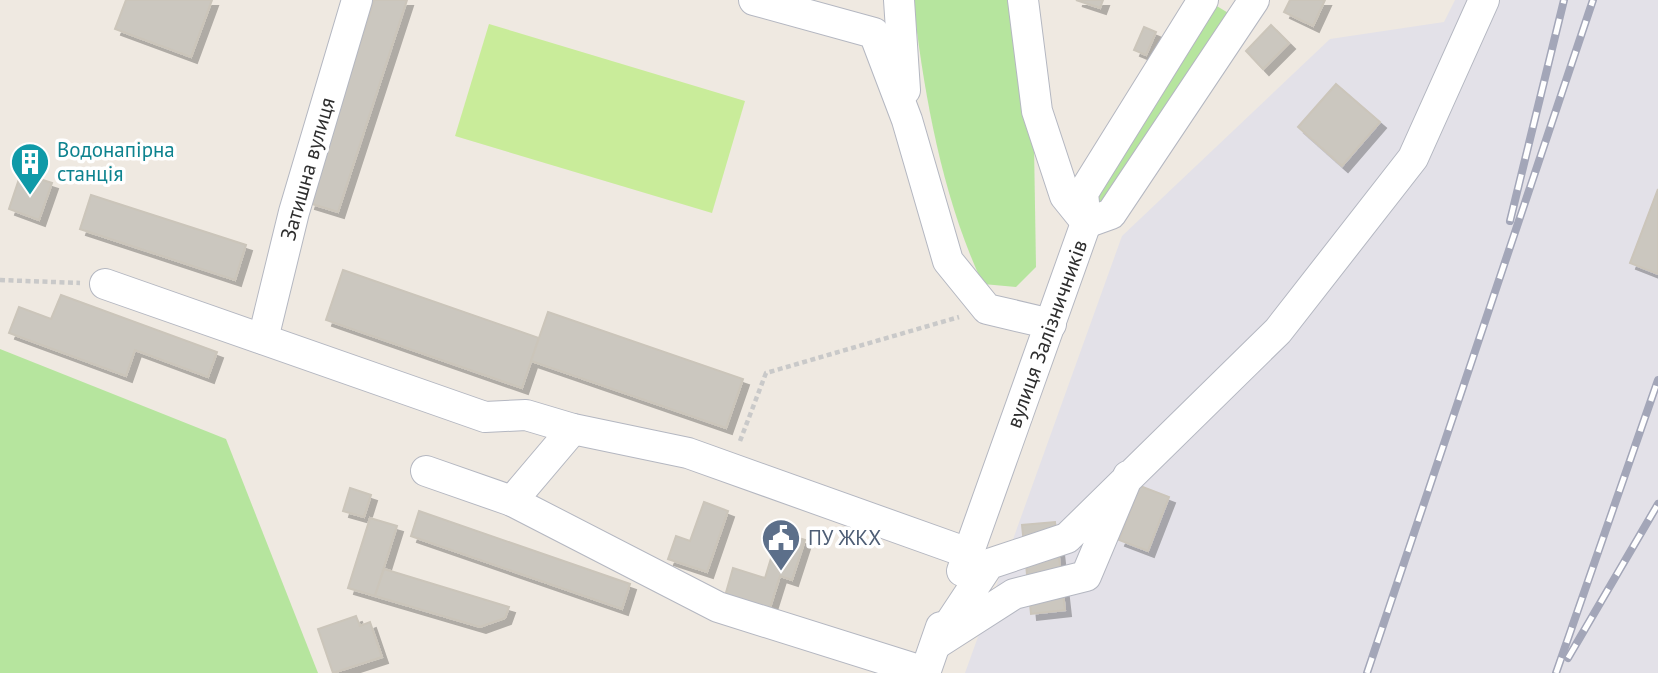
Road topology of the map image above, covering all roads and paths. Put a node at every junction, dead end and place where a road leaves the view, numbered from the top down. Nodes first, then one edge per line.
1 (357, 0) edge
2 (754, 0) edge
3 (899, 0) edge
4 (1023, 0) edge
5 (1254, 0) edge
6 (1484, 0) edge
7 (1196, 4) edge
8 (907, 120) junction
9 (1086, 223) junction
10 (0, 280) edge
11 (105, 284) joint
12 (987, 309) junction
13 (1051, 324) junction
14 (262, 339) junction
15 (573, 429) junction
16 (730, 438) dead end
17 (426, 471) dead end
18 (1128, 476) junction
19 (513, 501) junction
20 (968, 553) junction
21 (936, 644) junction
22 (925, 673) edge

1 - 14 street, Затишна вулиця
2 - 8 street
3 - 8 street
4 - 9 street
5 - 9 street, вулиця Залізничників
6 - 18 street
7 - 9 street
8 - 12 street
9 - 13 street, вулиця Залізничників
10 - 11 path
11 - 14 street
12 - 13 street
12 - 16 path
13 - 20 street, вулиця Залізничників
14 - 15 street
15 - 19 street
15 - 20 street
17 - 19 street
18 - 21 street
18 - 21 street
19 - 22 street
20 - 21 street, вулиця Залізничників
21 - 22 street, вулиця Залізничників

